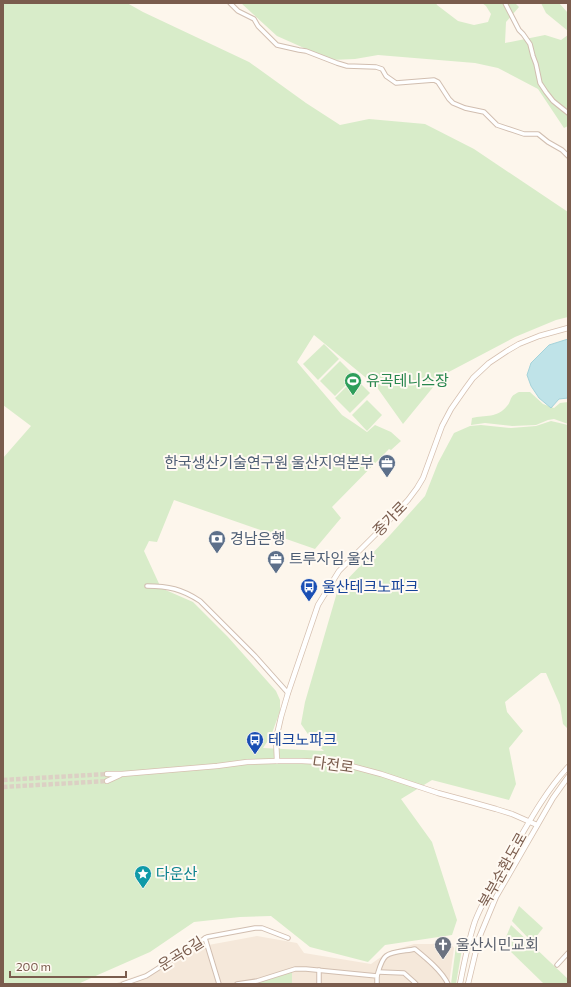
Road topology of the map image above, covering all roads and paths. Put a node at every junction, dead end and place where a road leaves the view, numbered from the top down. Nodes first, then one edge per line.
1 (230, 3) edge
2 (505, 3) edge
3 (568, 113) edge
4 (568, 156) edge
5 (568, 328) edge
6 (147, 586) dead end
7 (288, 693) junction
8 (277, 761) junction
9 (568, 767) edge
10 (107, 774) tunnel mouth
11 (122, 774) junction
12 (568, 778) edge
13 (107, 781) tunnel mouth
14 (564, 782) junction
15 (568, 787) edge
16 (529, 822) junction
17 (537, 825) junction
18 (205, 938) junction
19 (288, 938) dead end
20 (568, 953) edge
21 (557, 965) dead end
22 (319, 970) junction
23 (378, 974) junction
24 (123, 984) edge
25 (219, 984) edge
26 (237, 984) edge
27 (319, 984) edge
28 (377, 984) edge
29 (416, 984) edge
30 (448, 984) edge
31 (460, 984) edge
32 (468, 984) edge

1 - 4 street
2 - 3 street
5 - 7 main road, 종가로
6 - 7 street
7 - 8 main road, 종가로
8 - 11 main road, 다전로
8 - 16 main road, 다전로
9 - 16 main road, 북부순환도로
10 - 11 main road, 다전로
11 - 13 main road, 다전로
12 - 14 main road, 북부순환도로
14 - 15 street
14 - 17 main road, 북부순환도로
16 - 17 main road, 다전로
16 - 31 main road, 북부순환도로
17 - 32 main road, 북부순환도로
18 - 19 street, 운곡6길
18 - 24 street, 운곡6길
18 - 25 street
20 - 21 street
22 - 23 street
22 - 26 street
22 - 27 street
23 - 28 street
23 - 29 street
23 - 30 street

